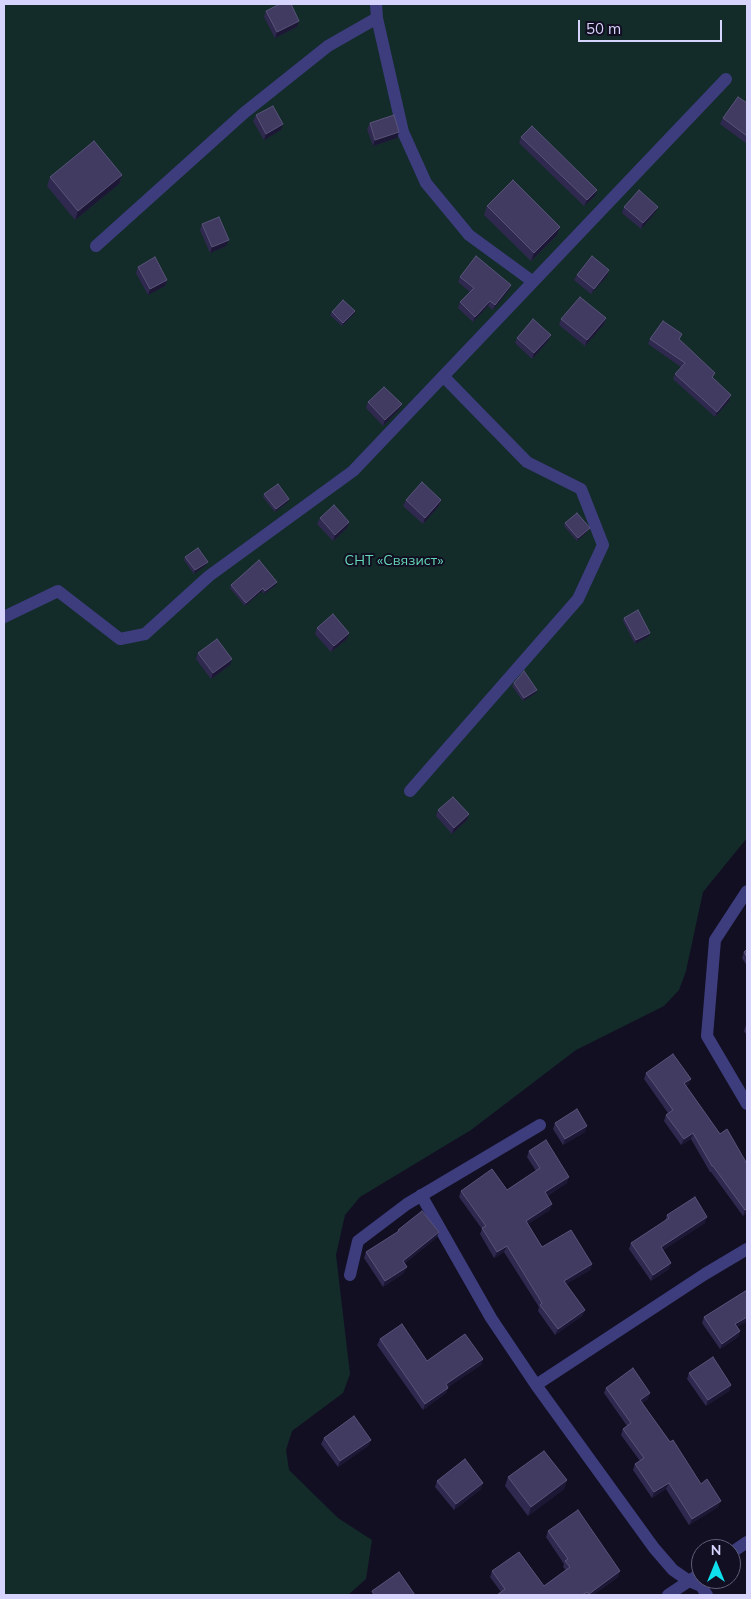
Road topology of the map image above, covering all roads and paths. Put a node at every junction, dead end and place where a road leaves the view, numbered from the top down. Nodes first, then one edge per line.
1 (376, 4) edge
2 (377, 18) junction
3 (726, 79) dead end
4 (96, 246) dead end
5 (532, 282) junction
6 (444, 377) junction
7 (4, 617) edge
8 (410, 792) dead end
9 (747, 891) edge
10 (747, 1104) edge
11 (540, 1125) dead end
12 (421, 1195) junction
13 (747, 1249) edge
14 (350, 1275) dead end
15 (536, 1385) junction
16 (689, 1581) junction
17 (668, 1595) edge
18 (707, 1595) edge

1 - 2 street
2 - 4 street
2 - 5 street
3 - 5 street
5 - 6 street
6 - 7 street
6 - 8 street
9 - 10 street
11 - 12 street
12 - 14 street
12 - 15 street
13 - 15 street
15 - 16 street
16 - 17 street
16 - 18 street

